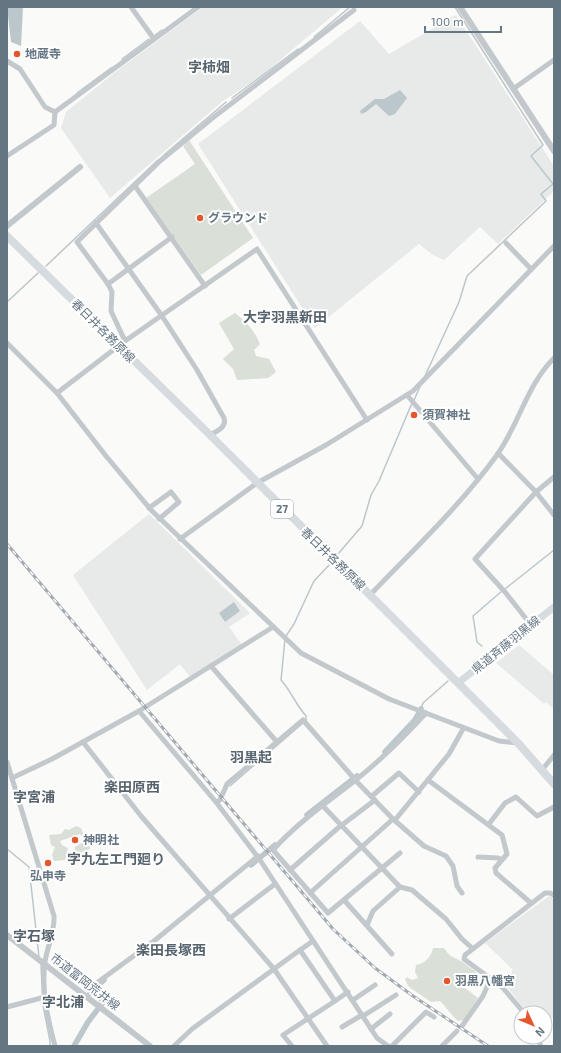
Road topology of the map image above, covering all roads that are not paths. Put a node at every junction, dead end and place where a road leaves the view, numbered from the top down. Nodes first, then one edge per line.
1 (131, 7) edge
2 (198, 7) edge
3 (460, 7) edge
4 (354, 10) dead end
5 (154, 39) junction
6 (7, 60) edge
7 (554, 60) edge
8 (513, 89) junction
9 (55, 112) junction
10 (554, 151) edge
11 (7, 156) edge
12 (80, 166) dead end
13 (135, 186) junction
14 (96, 223) junction
15 (7, 226) edge
16 (7, 236) edge
17 (172, 237) junction
18 (506, 243) dead end
19 (554, 246) edge
20 (531, 269) junction
21 (129, 270) junction
22 (108, 284) junction
23 (205, 286) junction
24 (162, 316) junction
25 (7, 343) edge
26 (122, 344) junction
27 (554, 358) edge
28 (57, 393) junction
29 (407, 395) junction
30 (367, 420) junction
31 (210, 435) junction
32 (498, 453) junction
33 (554, 477) edge
34 (478, 479) junction
35 (257, 483) junction
36 (536, 492) junction
37 (149, 508) junction
38 (554, 515) edge
39 (160, 519) junction
40 (180, 539) junction
41 (370, 595) junction
42 (554, 607) edge
43 (531, 625) junction
44 (273, 627) junction
45 (211, 666) junction
46 (458, 683) junction
47 (139, 711) junction
48 (426, 713) junction
49 (463, 729) junction
50 (84, 742) junction
51 (277, 742) junction
52 (518, 743) junction
53 (554, 755) edge
54 (7, 762) edge
55 (542, 770) junction
56 (10, 776) edge
57 (356, 780) junction
58 (428, 780) junction
59 (554, 784) edge
60 (419, 792) junction
61 (373, 798) junction
62 (216, 802) junction
63 (322, 805) junction
64 (554, 807) edge
65 (394, 819) junction
66 (489, 824) junction
67 (341, 826) junction
68 (362, 848) junction
69 (400, 853) dead end
70 (478, 857) dead end
71 (259, 858) junction
72 (502, 860) junction
73 (382, 869) junction
74 (290, 870) junction
75 (276, 884) junction
76 (400, 887) junction
77 (310, 893) junction
78 (462, 893) dead end
79 (554, 895) edge
80 (210, 897) junction
81 (344, 900) junction
82 (531, 903) junction
83 (229, 919) junction
84 (367, 925) junction
85 (7, 935) edge
86 (313, 941) junction
87 (472, 948) junction
88 (300, 950) junction
89 (392, 954) dead end
90 (44, 964) junction
91 (274, 969) junction
92 (490, 980) junction
93 (375, 985) dead end
94 (348, 992) junction
95 (396, 995) dead end
96 (42, 997) junction
97 (87, 997) junction
98 (353, 1000) junction
99 (335, 1001) junction
100 (518, 1005) edge
101 (7, 1007) edge
102 (390, 1014) dead end
103 (363, 1015) junction
104 (434, 1017) dead end
105 (308, 1018) junction
106 (462, 1026) dead end
107 (342, 1027) dead end
108 (371, 1029) junction
109 (457, 1031) dead end
110 (55, 1046) edge
111 (150, 1046) edge
112 (174, 1046) edge
113 (292, 1046) edge
114 (327, 1046) edge
115 (387, 1046) edge
116 (392, 1046) edge
117 (442, 1046) edge

1 - 5 street
2 - 5 street
3 - 8 street
4 - 13 street
5 - 9 street
6 - 9 street
7 - 8 street
8 - 10 street
9 - 11 street
12 - 15 street
13 - 14 street
13 - 17 street
14 - 21 street
14 - 22 street
16 - 26 main road, 春日井各務原線 / 27
17 - 21 street
17 - 23 street
18 - 20 street
19 - 20 street
20 - 29 street
21 - 22 street
21 - 24 street
22 - 26 street
23 - 24 street
23 - 30 street
24 - 26 street
24 - 31 street
25 - 28 street
26 - 28 street
26 - 31 main road, 春日井各務原線 / 27
27 - 32 street
28 - 37 street
29 - 30 street
29 - 34 street
30 - 35 street
31 - 35 main road, 春日井各務原線 / 27
32 - 34 street
32 - 36 street
33 - 36 street
34 - 41 street
35 - 40 street
35 - 41 main road, 春日井各務原線 / 27
36 - 38 street
36 - 43 street
37 - 39 street
37 - 39 street
39 - 40 street
40 - 44 street
41 - 46 main road, 春日井各務原線 / 27
42 - 43 main road, 県道斉藤羽黒線
43 - 46 main road, 県道斉藤羽黒線
44 - 45 street
44 - 48 street
45 - 47 street
45 - 51 street
46 - 52 main road, 春日井各務原線 / 27
47 - 50 street
47 - 62 street
48 - 49 street
48 - 57 street
49 - 52 street
49 - 58 street
50 - 56 street
50 - 80 street
51 - 57 street
51 - 62 street
52 - 55 main road, 春日井各務原線 / 27
53 - 55 street
54 - 56 street
55 - 59 main road, 春日井各務原線 / 27
56 - 90 street
57 - 61 street
57 - 63 street
58 - 60 street
58 - 66 street
60 - 61 street
60 - 65 street
61 - 65 street
61 - 67 street
62 - 71 street
63 - 67 street
63 - 74 street
64 - 66 street
65 - 68 street
65 - 78 street
66 - 72 street
67 - 68 street
67 - 74 street
68 - 73 street
68 - 77 street
69 - 73 street
70 - 72 street
71 - 75 street
71 - 80 street
72 - 82 street
73 - 76 street
73 - 81 street
74 - 77 street
75 - 83 street
75 - 86 street
76 - 84 street
76 - 87 street
77 - 81 street
79 - 82 street
80 - 83 street
80 - 97 street
81 - 84 street
82 - 87 street
83 - 91 street
84 - 89 street
85 - 90 street, 市道富岡荒井線
86 - 88 street
86 - 94 street
87 - 92 street
88 - 91 street
88 - 99 street
90 - 96 street
90 - 97 street, 市道富岡荒井線
91 - 105 street
91 - 112 street
92 - 100 street
92 - 106 street
93 - 98 street
94 - 98 street
94 - 99 street
95 - 103 street
96 - 101 street
96 - 110 street
97 - 111 street, 市道富岡荒井線
98 - 103 street
99 - 105 street
102 - 108 street
103 - 107 street
103 - 108 street
104 - 116 street
105 - 113 street
105 - 114 street
108 - 115 street
109 - 117 street

